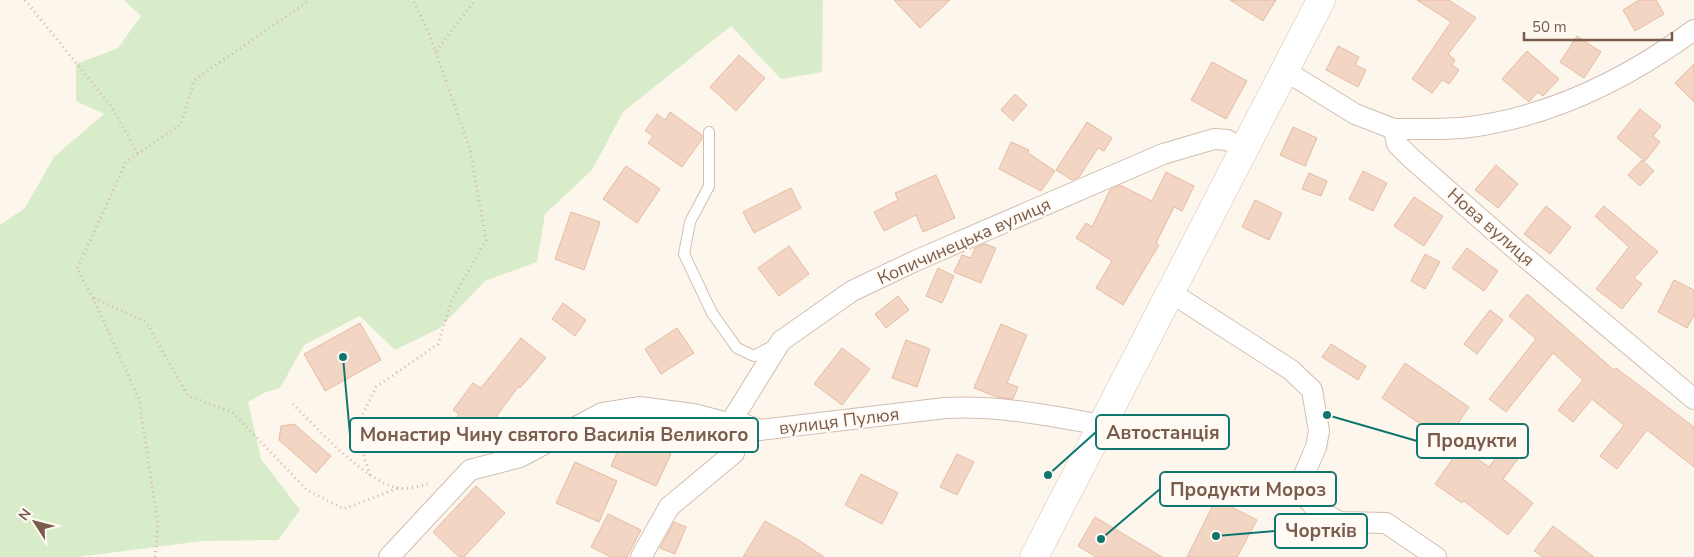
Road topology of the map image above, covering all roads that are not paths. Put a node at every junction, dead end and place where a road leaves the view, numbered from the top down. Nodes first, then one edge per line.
1 (1321, 0) edge
2 (1694, 30) edge
3 (1284, 70) junction
4 (1394, 129) junction
5 (709, 132) dead end
6 (1244, 148) junction
7 (1170, 292) junction
8 (781, 341) junction
9 (1694, 399) edge
10 (732, 420) junction
11 (1102, 425) junction
12 (389, 557) edge
13 (641, 557) edge
14 (1034, 557) edge
15 (1436, 557) edge

1 - 3 main road
2 - 4 street
3 - 4 street
3 - 6 main road
4 - 9 street, Нова вулиця
5 - 8 lane
6 - 7 main road
6 - 8 street, Копичинецька вулиця
7 - 11 main road
7 - 15 street
8 - 10 street, Копичинецька вулиця
10 - 11 street, вулиця Пулюя
10 - 12 street, вулиця Пулюя
10 - 13 street
11 - 14 main road

